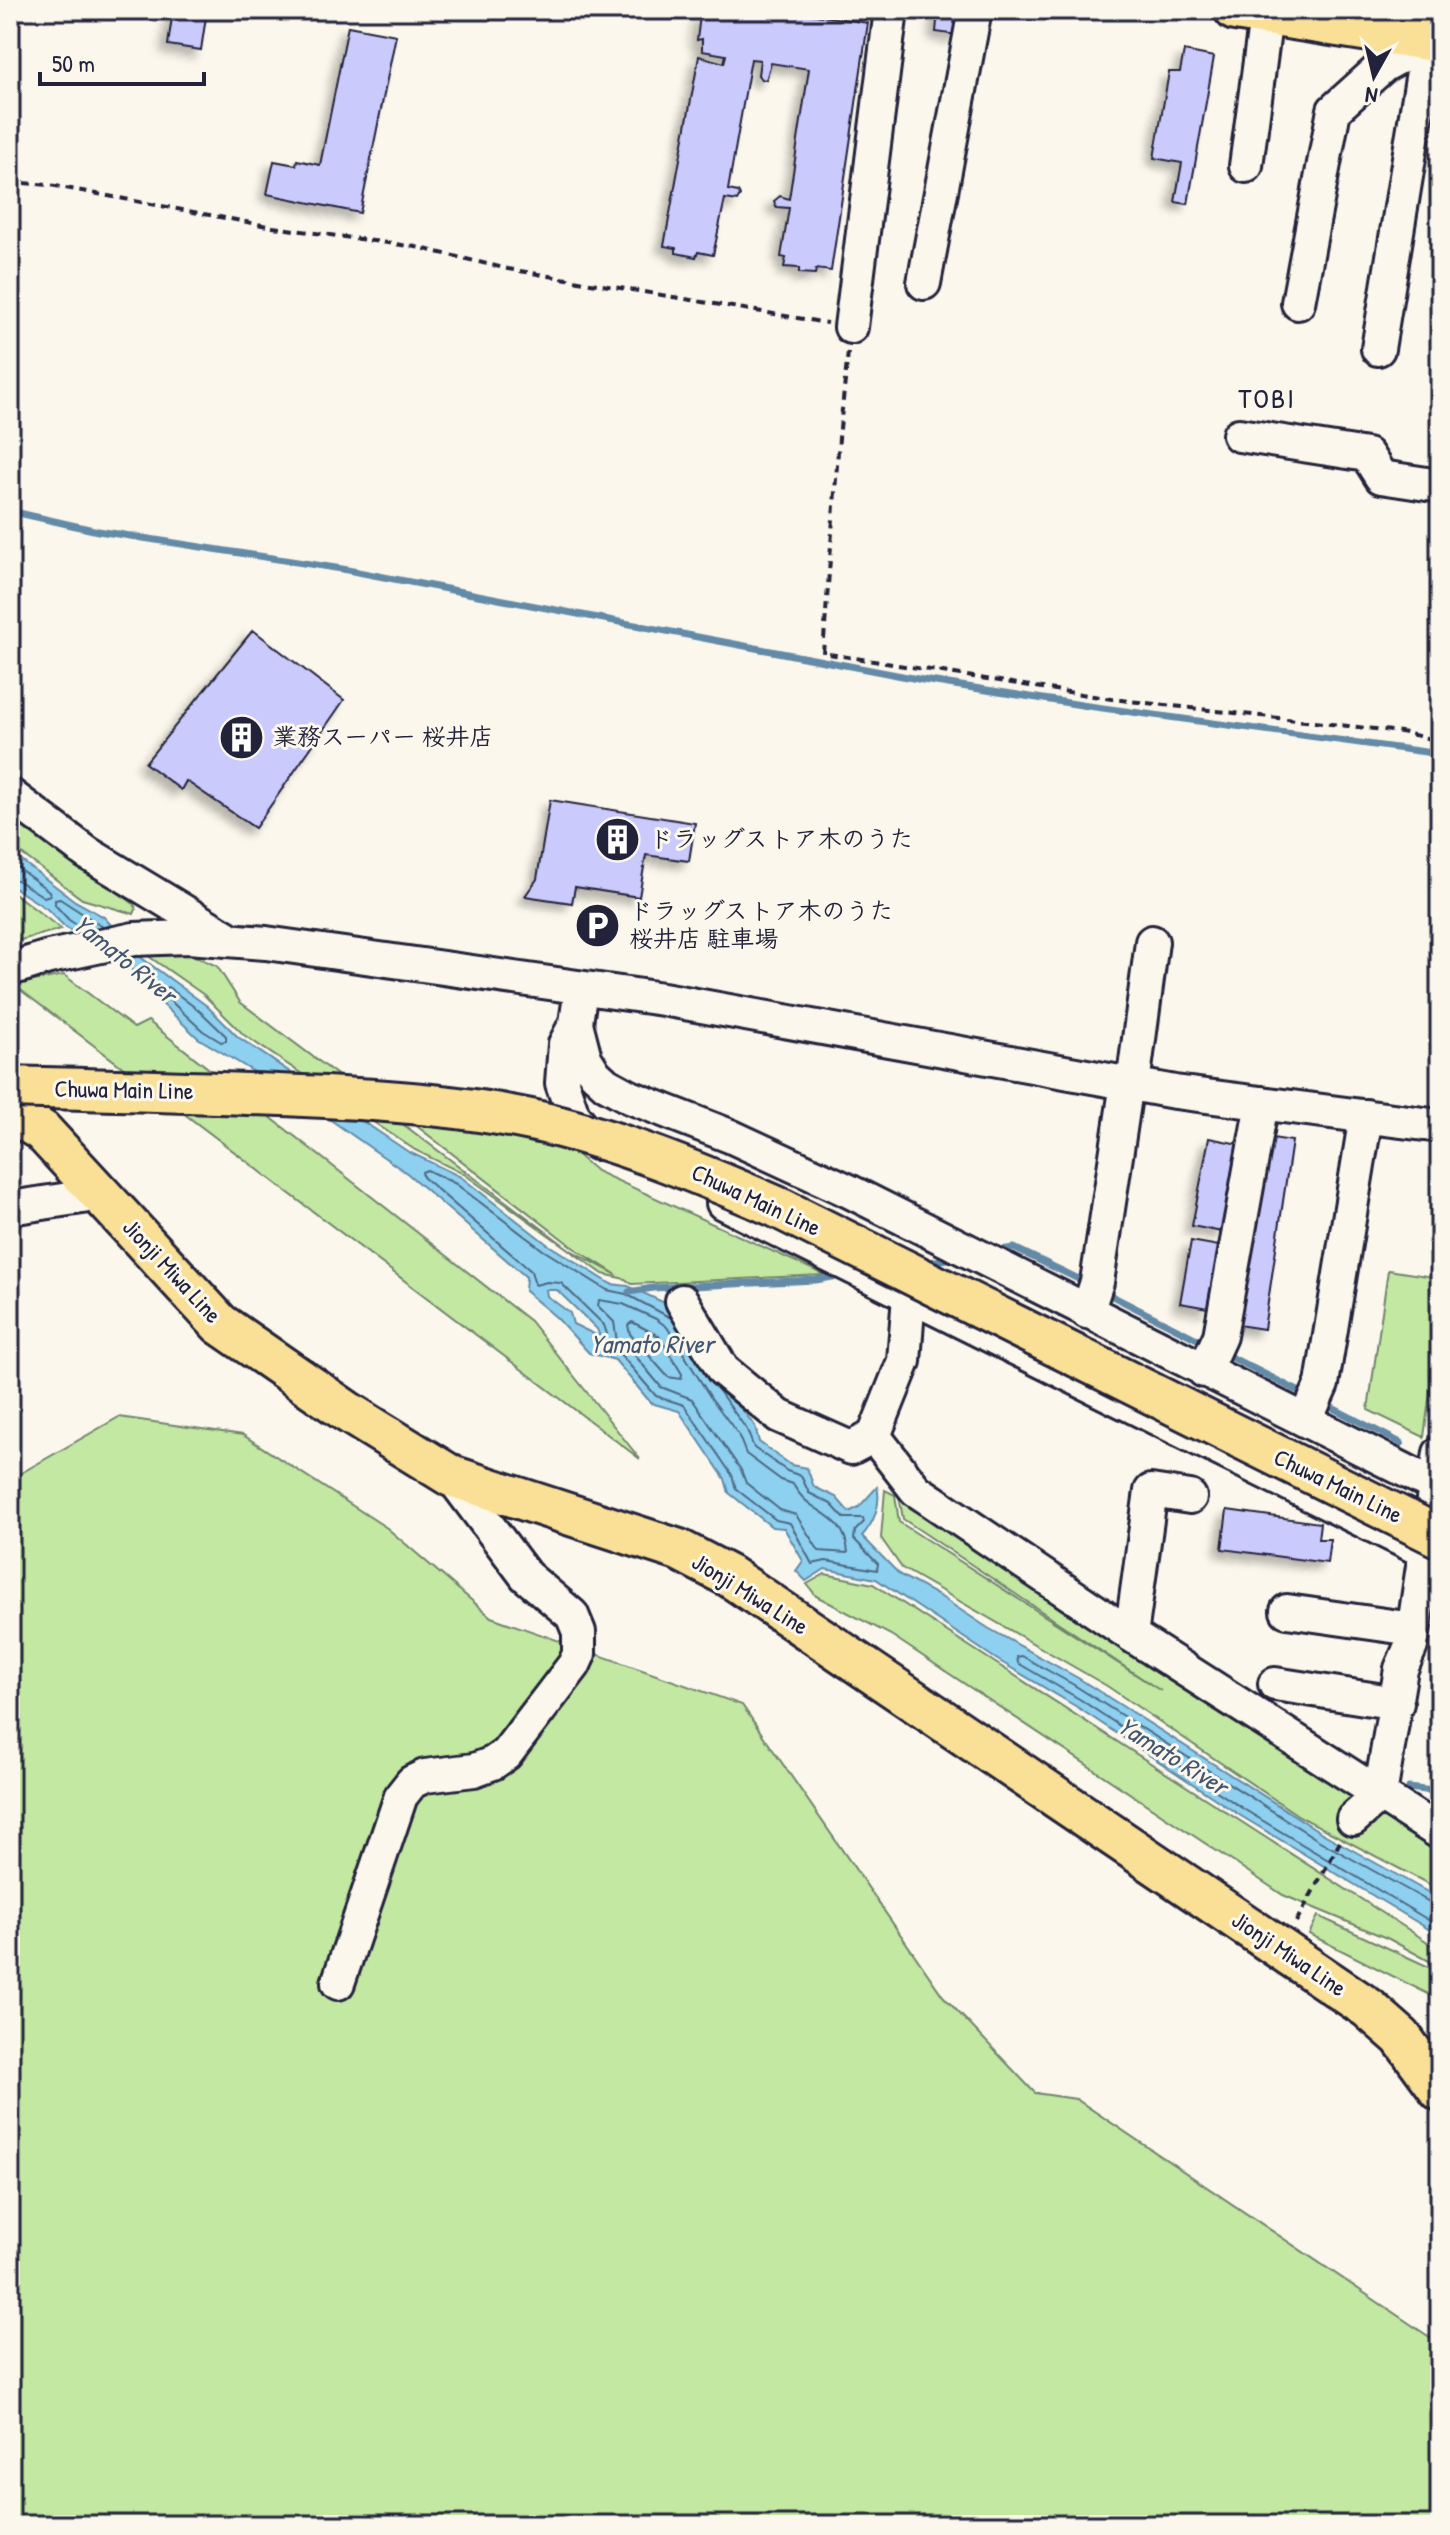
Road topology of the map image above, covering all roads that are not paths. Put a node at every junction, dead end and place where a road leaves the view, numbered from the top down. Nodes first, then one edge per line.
1 (891, 10) edge
2 (975, 10) edge
3 (1251, 13) edge
4 (1434, 42) edge
5 (1246, 166) dead end
6 (924, 283) dead end
7 (1298, 303) dead end
8 (851, 327) road end
9 (1378, 349) dead end
10 (1239, 435) dead end
11 (1440, 486) edge
12 (10, 795) edge
13 (232, 940) junction
14 (1152, 942) dead end
15 (10, 969) edge
16 (581, 989) junction
17 (576, 1023) junction
18 (10, 1063) edge
19 (1130, 1084) junction
20 (10, 1087) edge
21 (1262, 1103) junction
22 (10, 1111) edge
23 (1366, 1116) junction
24 (1440, 1126) edge
25 (102, 1194) junction
26 (10, 1208) edge
27 (909, 1295) junction
28 (682, 1301) dead end
29 (1087, 1312) junction
30 (1204, 1371) junction
31 (1306, 1420) junction
32 (874, 1436) junction
33 (1440, 1453) edge
34 (451, 1476) junction
35 (1439, 1495) edge
36 (1190, 1497) dead end
37 (1436, 1550) edge
38 (1287, 1611) dead end
39 (1413, 1629) junction
40 (1131, 1635) junction
41 (1275, 1684) dead end
42 (1397, 1703) junction
43 (1380, 1795) junction
44 (1353, 1819) road end
45 (1440, 1833) edge
46 (338, 1983) dead end
47 (1440, 2090) edge

1 - 8 street
2 - 6 street
3 - 4 main road
3 - 5 street
4 - 7 street
4 - 9 street
10 - 11 street
12 - 13 street
13 - 15 street
13 - 16 street
14 - 19 street
16 - 17 street
16 - 19 street
17 - 27 street
17 - 29 street
18 - 35 main road, Chuwa Main Line
19 - 21 street
19 - 29 street
20 - 37 main road, Chuwa Main Line, bridge
21 - 23 street
21 - 30 street
22 - 25 main road, Jionji Miwa Line
23 - 24 street
23 - 31 street
25 - 26 street
25 - 34 main road, Jionji Miwa Line
27 - 32 street
27 - 37 street
28 - 32 street
29 - 30 street
30 - 31 street
31 - 35 street
32 - 40 street
33 - 35 street
34 - 46 street
34 - 47 main road, Jionji Miwa Line
35 - 37 street
36 - 40 street
37 - 39 street
38 - 39 street
39 - 42 street
40 - 43 street
41 - 42 street
42 - 43 street
43 - 44 street
43 - 45 street

